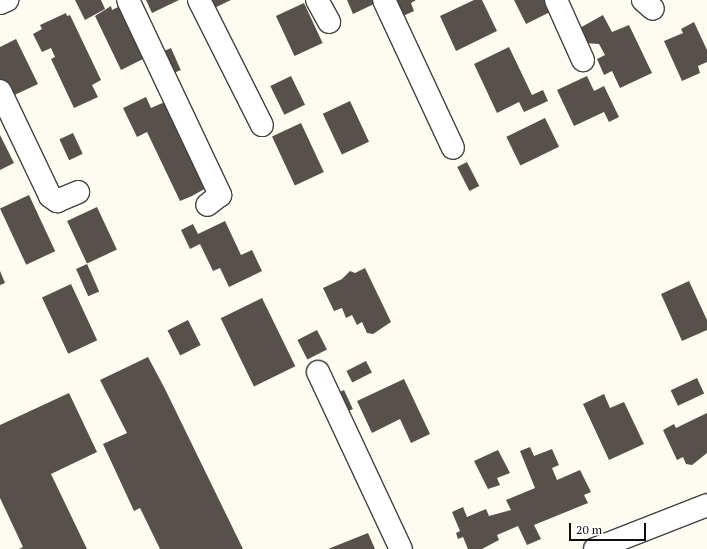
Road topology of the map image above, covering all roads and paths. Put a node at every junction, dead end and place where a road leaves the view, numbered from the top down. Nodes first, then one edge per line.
1 (7, 0) edge
2 (128, 0) edge
3 (199, 0) edge
4 (317, 0) edge
5 (384, 0) edge
6 (556, 0) edge
7 (0, 3) edge
8 (329, 22) dead end
9 (583, 60) dead end
10 (0, 91) edge
11 (262, 125) dead end
12 (453, 148) dead end
13 (78, 192) dead end
14 (207, 205) dead end
15 (318, 372) dead end
16 (707, 505) edge
17 (401, 549) edge
18 (596, 549) edge

1 - 7 street
2 - 14 street
3 - 11 street
4 - 8 street
5 - 12 street
6 - 9 street
10 - 13 street
15 - 17 street
16 - 18 street

